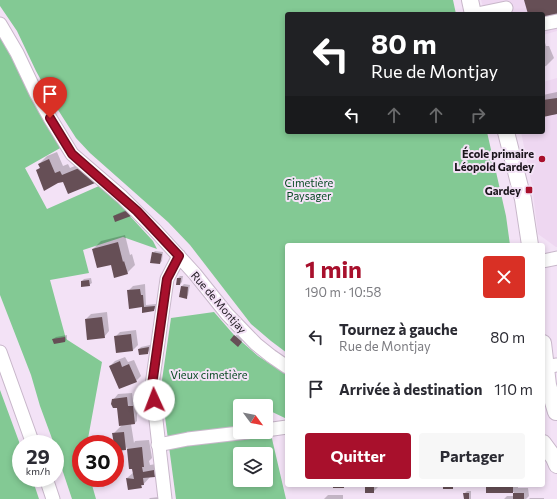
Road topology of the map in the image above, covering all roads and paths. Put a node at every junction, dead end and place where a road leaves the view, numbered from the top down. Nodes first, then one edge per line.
1 (470, 0) edge
2 (508, 7) edge
3 (473, 12) edge
4 (486, 12) edge
5 (557, 21) edge
6 (0, 24) edge
7 (545, 24) edge
8 (506, 134) edge
9 (515, 172) junction
10 (519, 243) edge
11 (530, 243) edge
12 (179, 256) junction
13 (557, 258) edge
14 (545, 261) edge
15 (545, 348) edge
16 (0, 352) edge
17 (285, 366) edge
18 (552, 366) edge
19 (545, 392) edge
20 (552, 411) edge
21 (285, 427) edge
22 (273, 429) edge
23 (233, 434) edge
24 (30, 435) edge
25 (557, 439) edge
26 (545, 443) edge
27 (158, 445) junction
28 (545, 446) edge
29 (557, 465) edge
30 (49, 487) edge
31 (53, 499) edge
32 (165, 499) edge

1 - 3 main road
2 - 4 street
5 - 7 street
6 - 12 street, Rue de Montjay
8 - 9 main road
9 - 10 main road
9 - 11 main road
12 - 17 street, Rue de Montjay
12 - 27 street
13 - 14 street
15 - 18 main road
16 - 24 street
18 - 19 main road
19 - 20 main road
21 - 22 street
23 - 27 street
25 - 26 main road
27 - 32 street
28 - 29 main road
30 - 31 street

